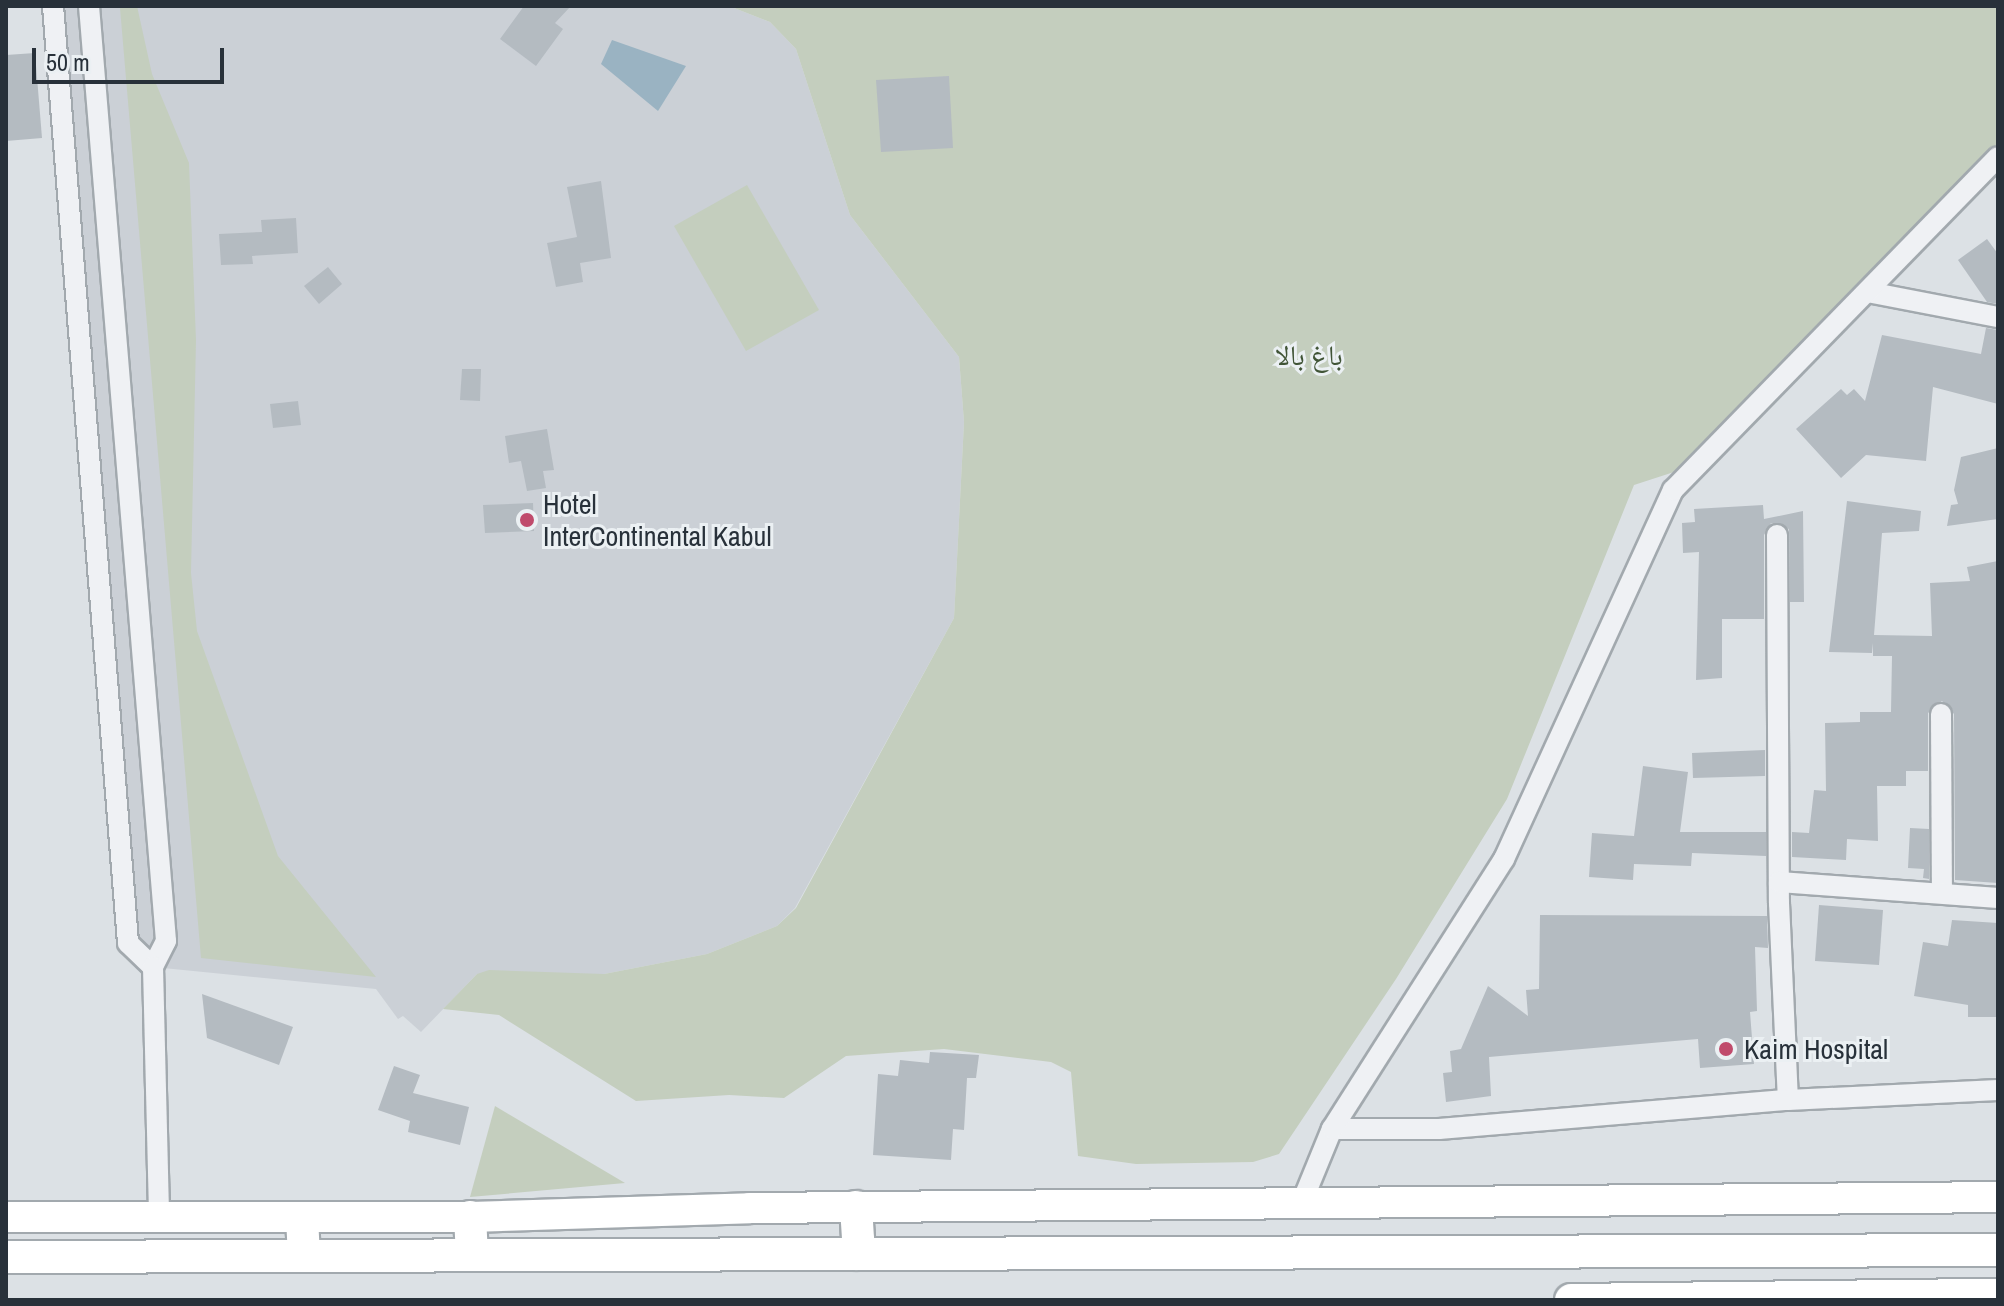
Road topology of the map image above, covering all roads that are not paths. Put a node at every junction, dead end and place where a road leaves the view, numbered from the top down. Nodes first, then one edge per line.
1 (53, 6) edge
2 (89, 6) edge
3 (1998, 157) edge
4 (1868, 292) junction
5 (1998, 317) edge
6 (1777, 535) dead end
7 (1941, 714) dead end
8 (1779, 882) junction
9 (1942, 893) junction
10 (1998, 898) edge
11 (153, 967) junction
12 (1998, 1090) edge
13 (1788, 1100) junction
14 (1332, 1129) junction
15 (1998, 1197) edge
16 (1302, 1202) junction
17 (856, 1207) junction
18 (159, 1216) junction
19 (6, 1217) edge
20 (470, 1217) junction
21 (302, 1218) junction
22 (1998, 1250) edge
23 (1732, 1251) junction
24 (304, 1253) junction
25 (472, 1254) junction
26 (859, 1254) junction
27 (6, 1257) edge
28 (1998, 1295) edge
29 (1733, 1297) junction
30 (1571, 1300) edge

1 - 11 street
2 - 11 street
3 - 4 street
4 - 5 street
4 - 14 street
6 - 8 street
7 - 9 street
8 - 9 street
8 - 13 street
9 - 10 street
11 - 18 street
12 - 13 street
13 - 14 street
14 - 16 street
15 - 16 street
16 - 17 street
17 - 20 street
17 - 26 main road
18 - 19 street
18 - 21 street
20 - 21 street
20 - 25 main road
21 - 24 main road
22 - 23 main road
23 - 26 main road
23 - 29 main road
24 - 25 main road
24 - 27 main road
25 - 26 main road
28 - 29 main road
29 - 30 main road

